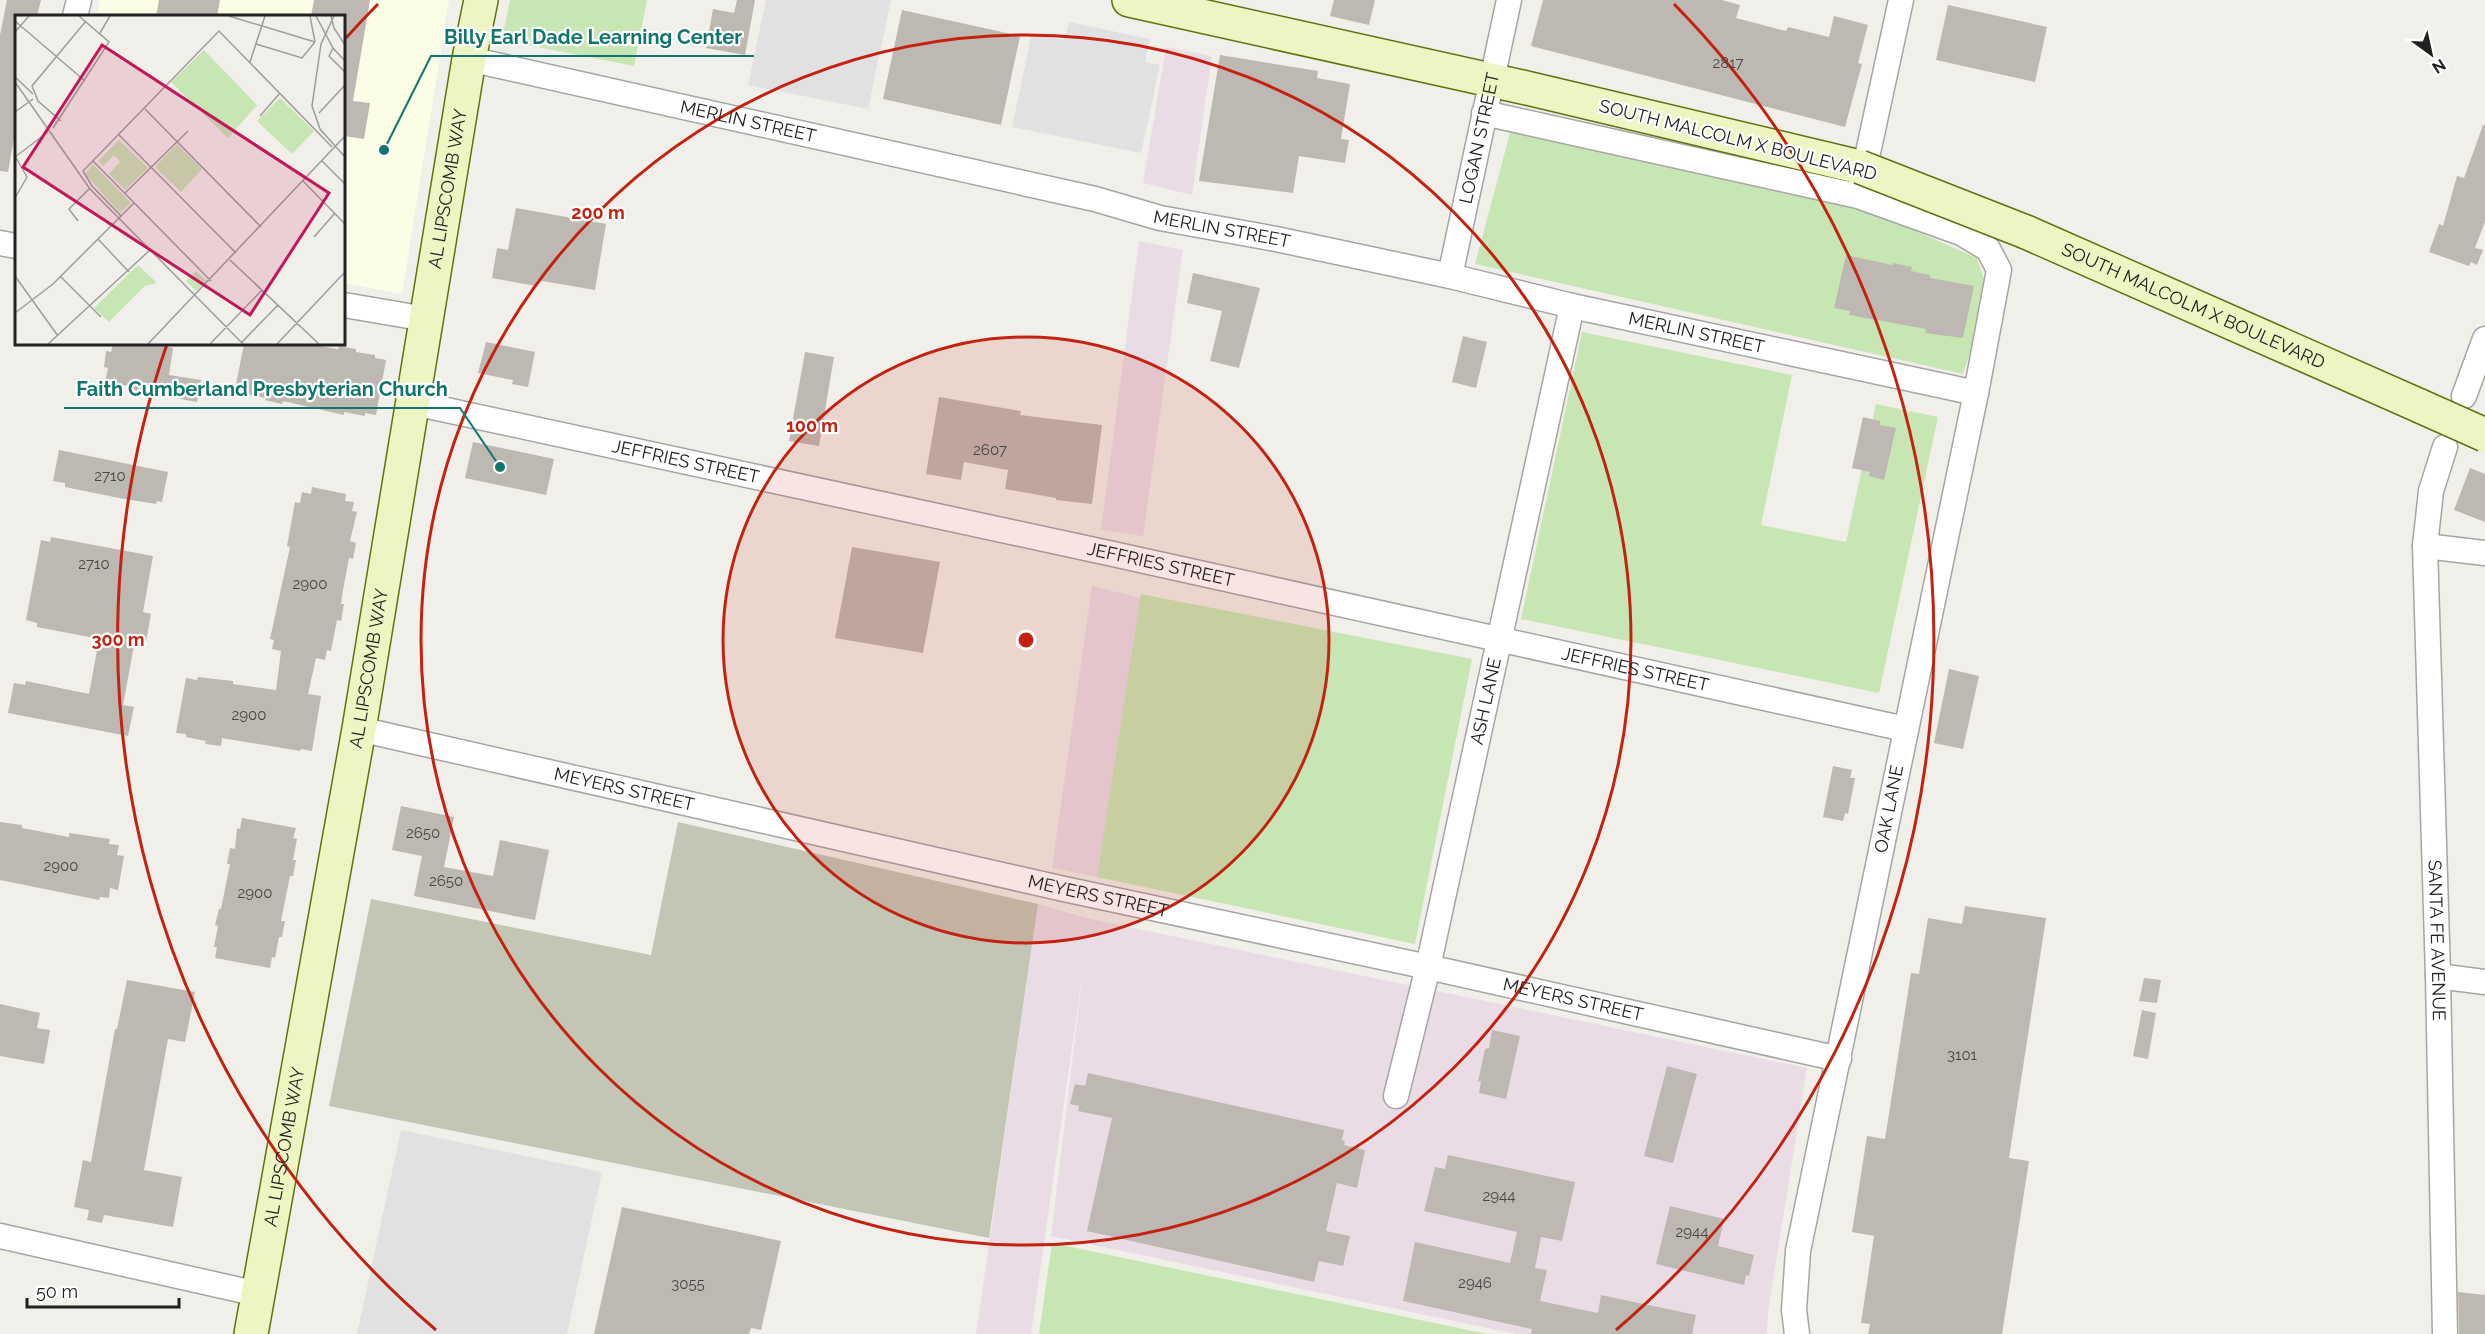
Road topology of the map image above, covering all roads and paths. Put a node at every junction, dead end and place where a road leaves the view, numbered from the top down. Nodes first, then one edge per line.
1 (78, 0) edge
2 (481, 0) edge
3 (1129, 0) edge
4 (1509, 0) edge
5 (1901, 0) edge
6 (75, 15) edge
7 (469, 59) junction
8 (1491, 81) junction
9 (1484, 113) junction
10 (1858, 196) junction
11 (0, 243) edge
12 (15, 246) edge
13 (1450, 276) junction
14 (345, 305) edge
15 (1572, 306) junction
16 (426, 319) junction
17 (2485, 339) edge
18 (1976, 393) junction
19 (2464, 396) dead end
20 (414, 403) junction
21 (2485, 435) edge
22 (2445, 447) dead end
23 (2425, 546) junction
24 (2485, 553) edge
25 (1501, 640) junction
26 (359, 729) junction
27 (1905, 729) junction
28 (1428, 967) junction
29 (2438, 976) junction
30 (2485, 982) edge
31 (1839, 1059) junction
32 (1396, 1096) dead end
33 (0, 1236) edge
34 (258, 1294) junction
35 (251, 1334) edge
36 (1797, 1334) edge
37 (2445, 1334) edge

1 - 6 street
2 - 7 street, AL LIPSCOMB WAY
3 - 8 street, SOUTH MALCOLM X BOULEVARD
4 - 8 street, LOGAN STREET
5 - 10 street
7 - 13 street, MERLIN STREET
7 - 16 street, AL LIPSCOMB WAY
8 - 9 street, LOGAN STREET
8 - 21 street, SOUTH MALCOLM X BOULEVARD, bridge
9 - 10 street
9 - 13 street, LOGAN STREET
10 - 18 street, OAK LANE
11 - 12 street
13 - 15 street, MERLIN STREET
14 - 16 street
15 - 18 street, MERLIN STREET
15 - 25 street, ASH LANE
16 - 20 street, AL LIPSCOMB WAY
17 - 19 street
18 - 27 street, OAK LANE
20 - 25 street, JEFFRIES STREET
20 - 26 street, AL LIPSCOMB WAY
22 - 23 street, SANTA FE AVENUE
23 - 24 street
23 - 29 street, SANTA FE AVENUE
25 - 27 street, JEFFRIES STREET
25 - 28 street, ASH LANE
26 - 28 street, MEYERS STREET
26 - 34 street, AL LIPSCOMB WAY
27 - 31 street, OAK LANE
28 - 31 street, MEYERS STREET
28 - 32 street, ASH LANE
29 - 30 street
29 - 37 street, SANTA FE AVENUE
31 - 36 street, OAK LANE
33 - 34 street
34 - 35 street, AL LIPSCOMB WAY

